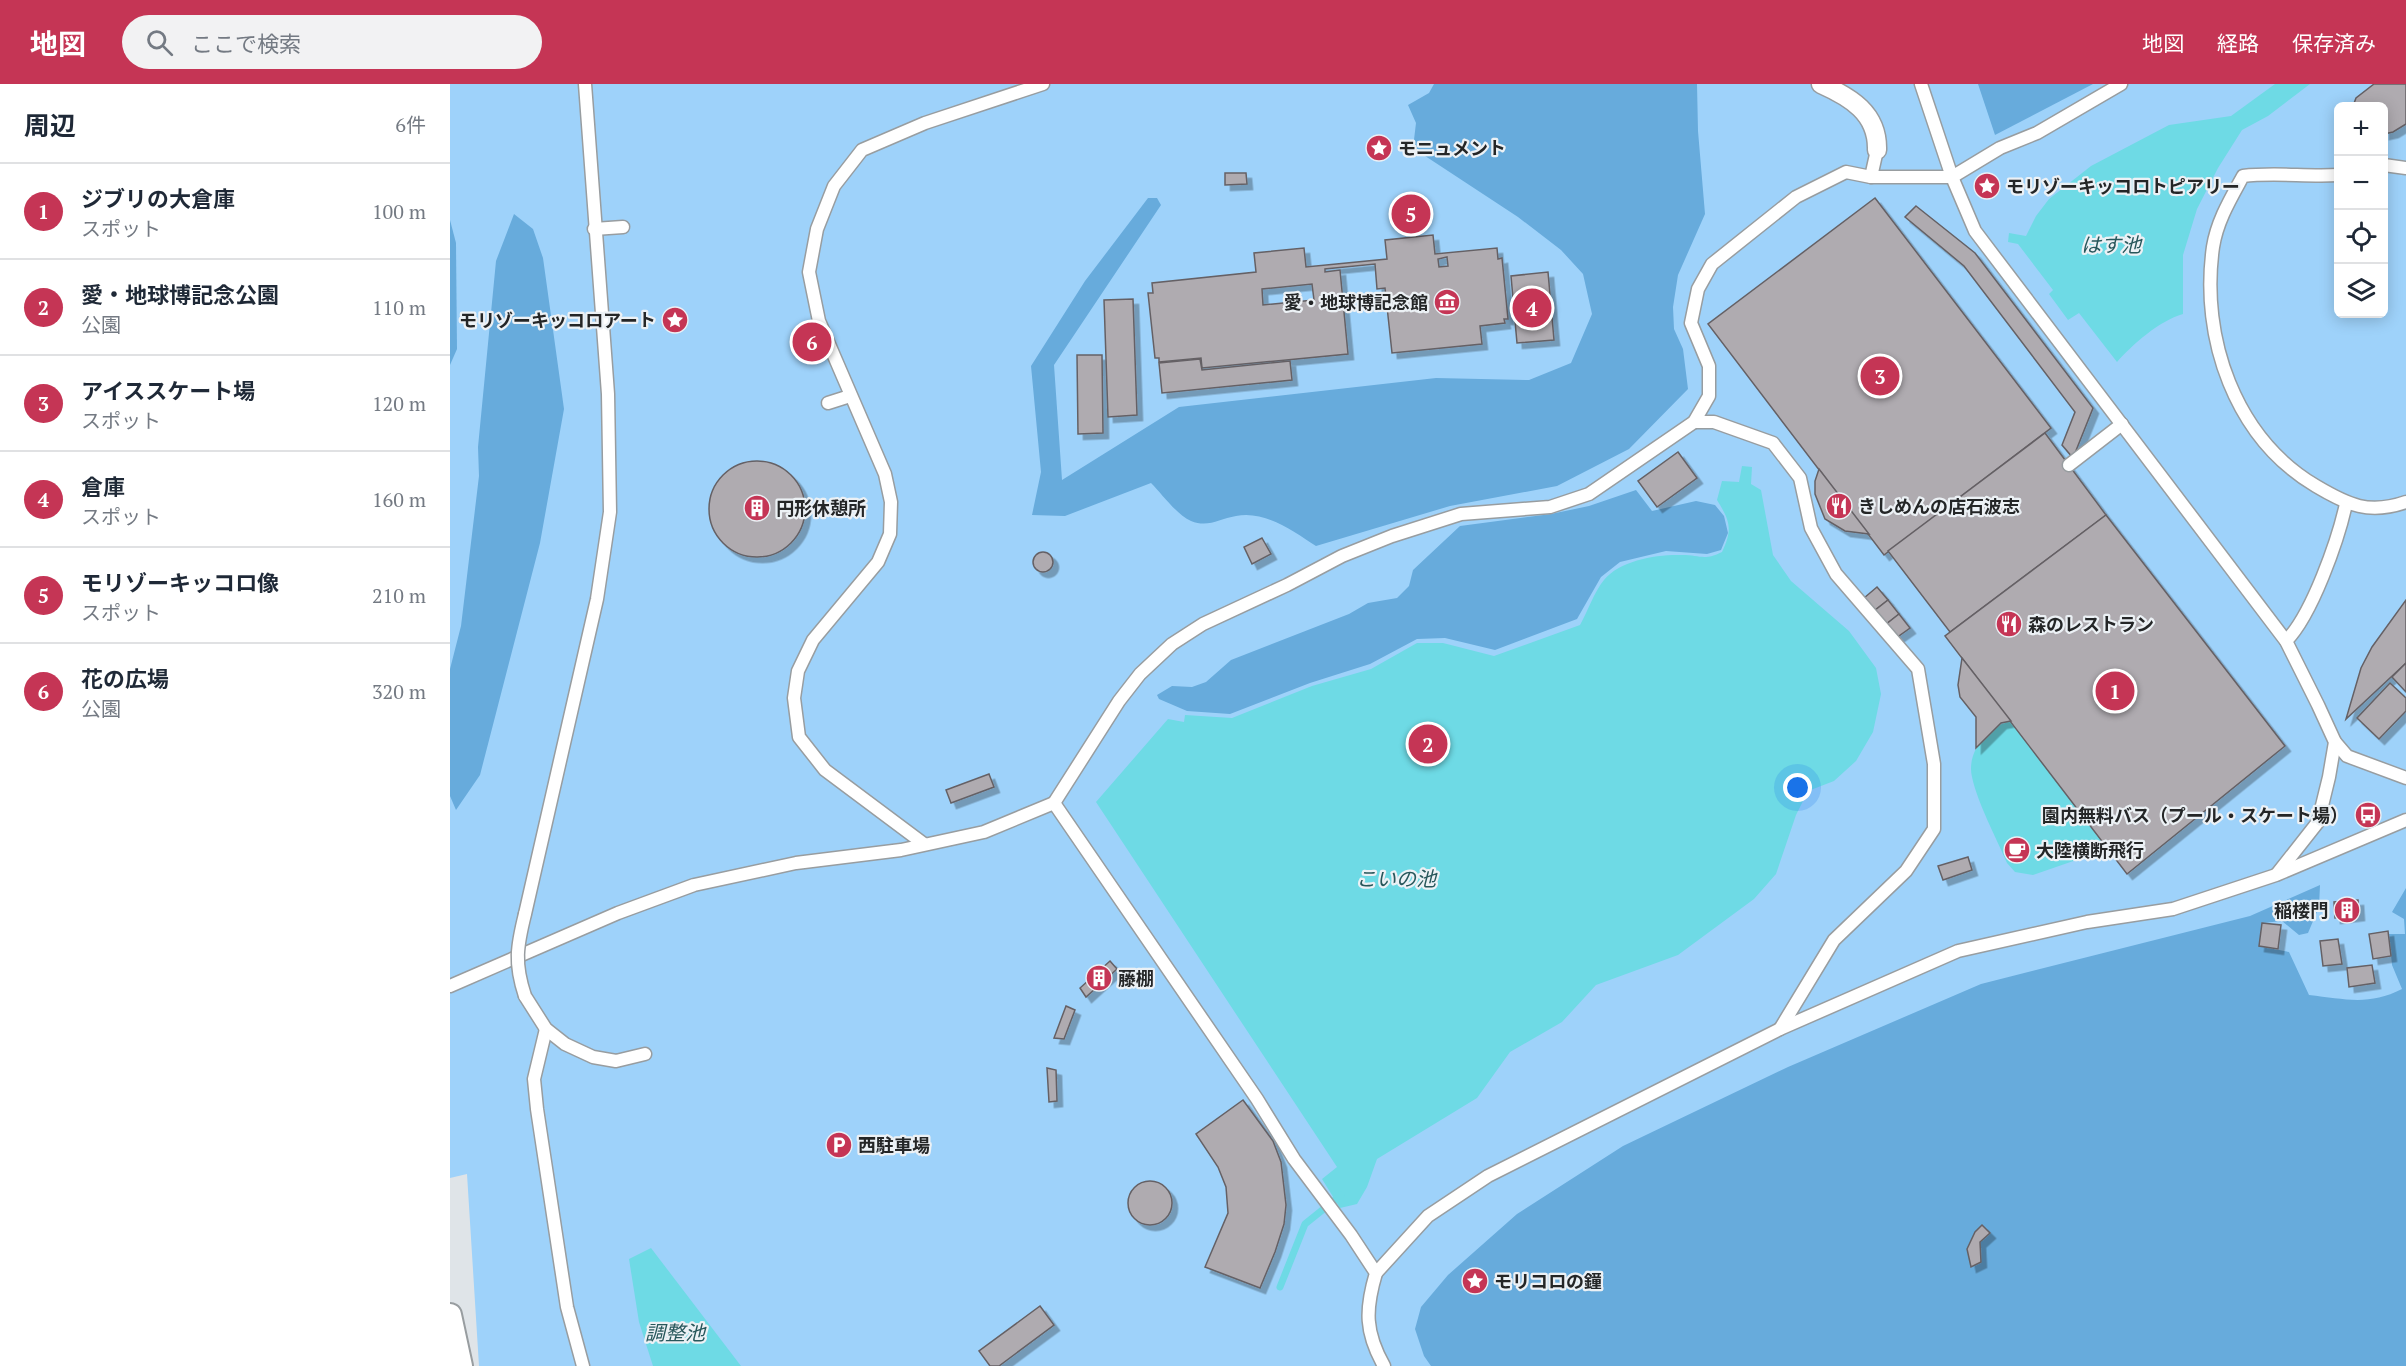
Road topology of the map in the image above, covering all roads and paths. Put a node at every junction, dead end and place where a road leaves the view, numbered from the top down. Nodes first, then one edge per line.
1 (585, 84) edge
2 (1043, 84) edge
3 (1821, 84) edge
4 (1921, 84) edge
5 (2121, 84) edge
6 (1877, 150) joint
7 (2388, 165) edge
8 (2406, 167) edge
9 (2334, 175) edge
10 (1871, 177) junction
11 (1952, 177) junction
12 (622, 227) dead end
13 (594, 229) junction
14 (850, 396) junction
15 (828, 403) dead end
16 (1694, 422) junction
17 (2122, 424) junction
18 (2069, 465) dead end
19 (2406, 502) edge
20 (2346, 504) junction
21 (2286, 641) junction
22 (2335, 742) junction
23 (2406, 778) edge
24 (1053, 803) junction
25 (2406, 820) edge
26 (924, 844) junction
27 (2276, 875) junction
28 (450, 986) edge
29 (546, 1029) junction
30 (1780, 1029) junction
31 (645, 1054) dead end
32 (1376, 1273) junction
33 (450, 1315) edge
34 (461, 1366) edge
35 (583, 1366) edge
36 (1384, 1366) edge

1 - 13 lane
2 - 14 lane
3 - 6 street
4 - 11 lane
5 - 11 lane
6 - 10 lane
7 - 8 lane
9 - 20 lane
10 - 11 lane
10 - 16 lane
11 - 17 lane
12 - 13 lane
13 - 29 lane, bridge
14 - 15 lane
14 - 26 lane
16 - 24 lane
16 - 30 lane
17 - 18 lane
17 - 21 lane
19 - 20 lane
20 - 21 lane
21 - 22 lane
22 - 23 lane
22 - 27 lane
24 - 26 lane
24 - 32 lane
25 - 27 lane
26 - 28 lane
27 - 30 lane
29 - 31 lane
29 - 35 lane
30 - 32 lane
32 - 36 lane
33 - 34 street

